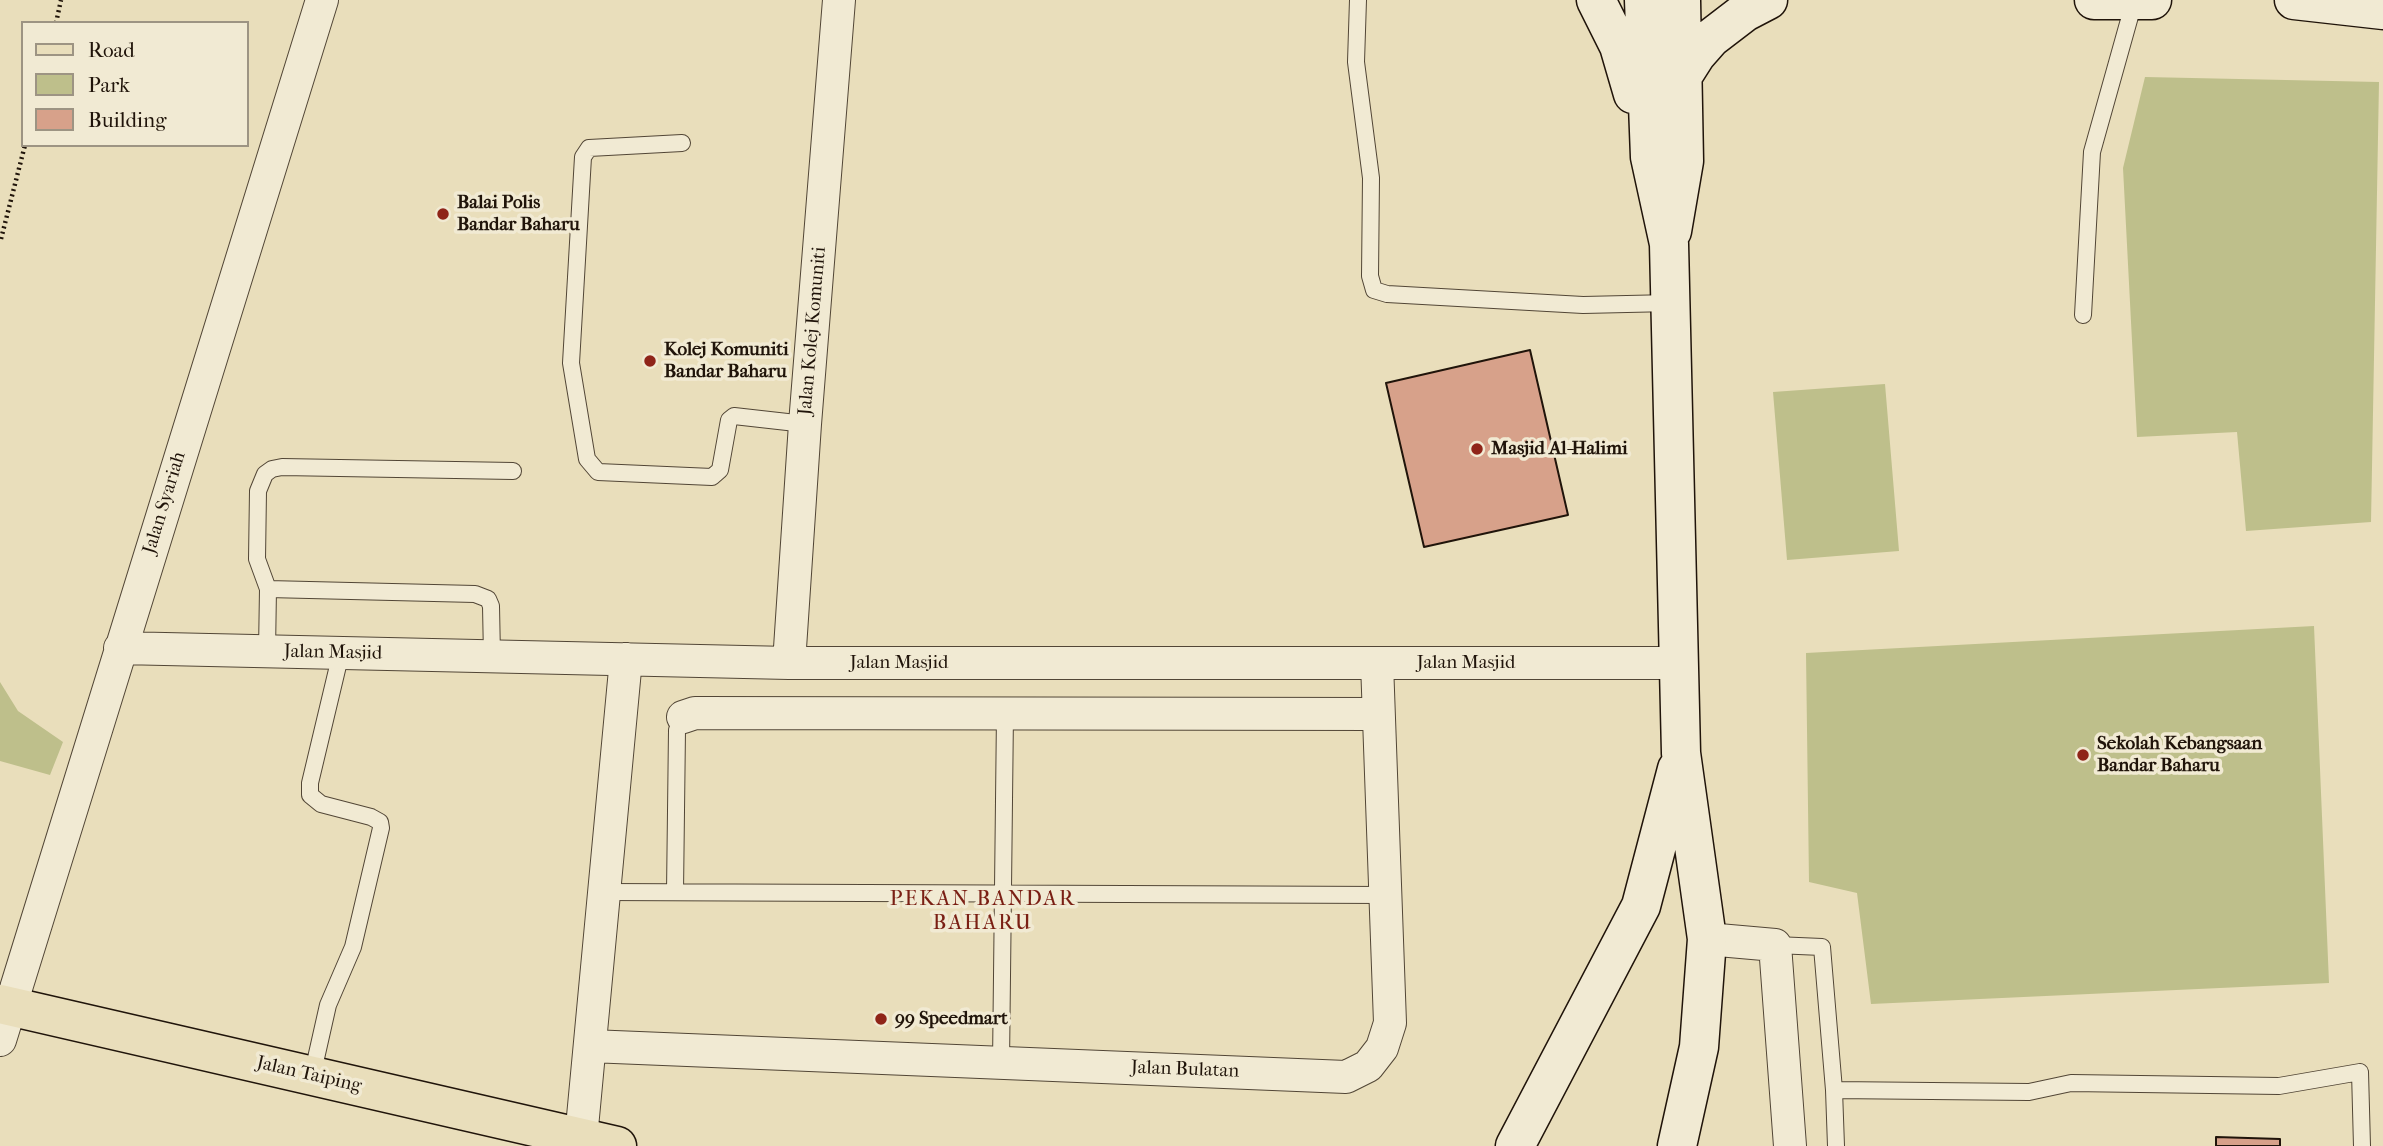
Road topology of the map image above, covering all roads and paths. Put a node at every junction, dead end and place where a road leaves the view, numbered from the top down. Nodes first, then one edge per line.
1 (61, 0) edge
2 (322, 0) edge
3 (839, 0) edge
4 (1358, 0) edge
5 (1596, 0) edge
6 (1644, 0) edge
7 (1681, 0) edge
8 (1768, 0) edge
9 (2094, 0) edge
10 (2294, 0) edge
11 (2143, 1) edge
12 (2383, 10) edge
13 (56, 21) edge
14 (1682, 77) junction
15 (682, 143) dead end
16 (24, 147) edge
17 (1650, 157) junction
18 (1, 239) edge
19 (1669, 244) junction
20 (1671, 303) junction
21 (2083, 315) dead end
22 (805, 424) junction
23 (513, 471) dead end
24 (268, 590) junction
25 (120, 648) junction
26 (267, 651) junction
27 (341, 653) junction
28 (492, 656) junction
29 (626, 659) junction
30 (776, 663) junction
31 (1377, 663) junction
32 (1679, 663) junction
33 (760, 713) junction
34 (1005, 713) junction
35 (1378, 714) junction
36 (683, 717) joint
37 (1681, 753) junction
38 (604, 892) junction
39 (675, 892) junction
40 (1003, 893) junction
41 (1385, 895) junction
42 (1707, 939) junction
43 (1775, 946) junction
44 (3, 1017) edge
45 (590, 1046) junction
46 (1001, 1063) junction
47 (312, 1076) junction
48 (1834, 1090) junction
49 (599, 1142) edge
50 (1515, 1146) edge
51 (1677, 1146) edge
52 (1790, 1146) edge
53 (1836, 1146) edge
54 (2362, 1146) edge

1 - 13 path
2 - 25 street, Jalan Syariah
3 - 22 street, Jalan Kolej Komuniti
4 - 20 lane
5 - 17 main road
6 - 17 main road
7 - 14 main road
8 - 14 main road
9 - 11 main road
10 - 12 main road
11 - 21 lane
14 - 19 main road
15 - 22 lane
16 - 18 path
17 - 19 main road
19 - 20 main road
20 - 32 main road
22 - 30 street, Jalan Kolej Komuniti
23 - 24 lane
24 - 26 lane
24 - 28 lane
25 - 26 street, Jalan Masjid
25 - 44 street, Jalan Syariah
26 - 27 street, Jalan Masjid
27 - 28 street, Jalan Masjid
27 - 47 lane
28 - 29 street, Jalan Masjid
29 - 30 street, Jalan Masjid
29 - 38 street
30 - 31 street, Jalan Masjid
30 - 33 street, Jalan Kolej Komuniti
31 - 32 street, Jalan Masjid
31 - 35 street, Jalan Bulatan
32 - 37 main road
33 - 34 street
33 - 36 street
34 - 35 street
34 - 40 lane
35 - 41 street, Jalan Bulatan
36 - 39 lane
37 - 42 main road
37 - 50 main road
38 - 39 lane
38 - 45 street
39 - 40 lane
40 - 41 lane
40 - 46 lane
41 - 46 street, Jalan Bulatan
42 - 43 street
42 - 51 main road
43 - 48 lane
43 - 52 street
44 - 47 main road, Jalan Taiping
45 - 46 street, Jalan Bulatan
45 - 49 street
47 - 49 main road, Jalan Taiping
48 - 53 lane
48 - 54 lane

